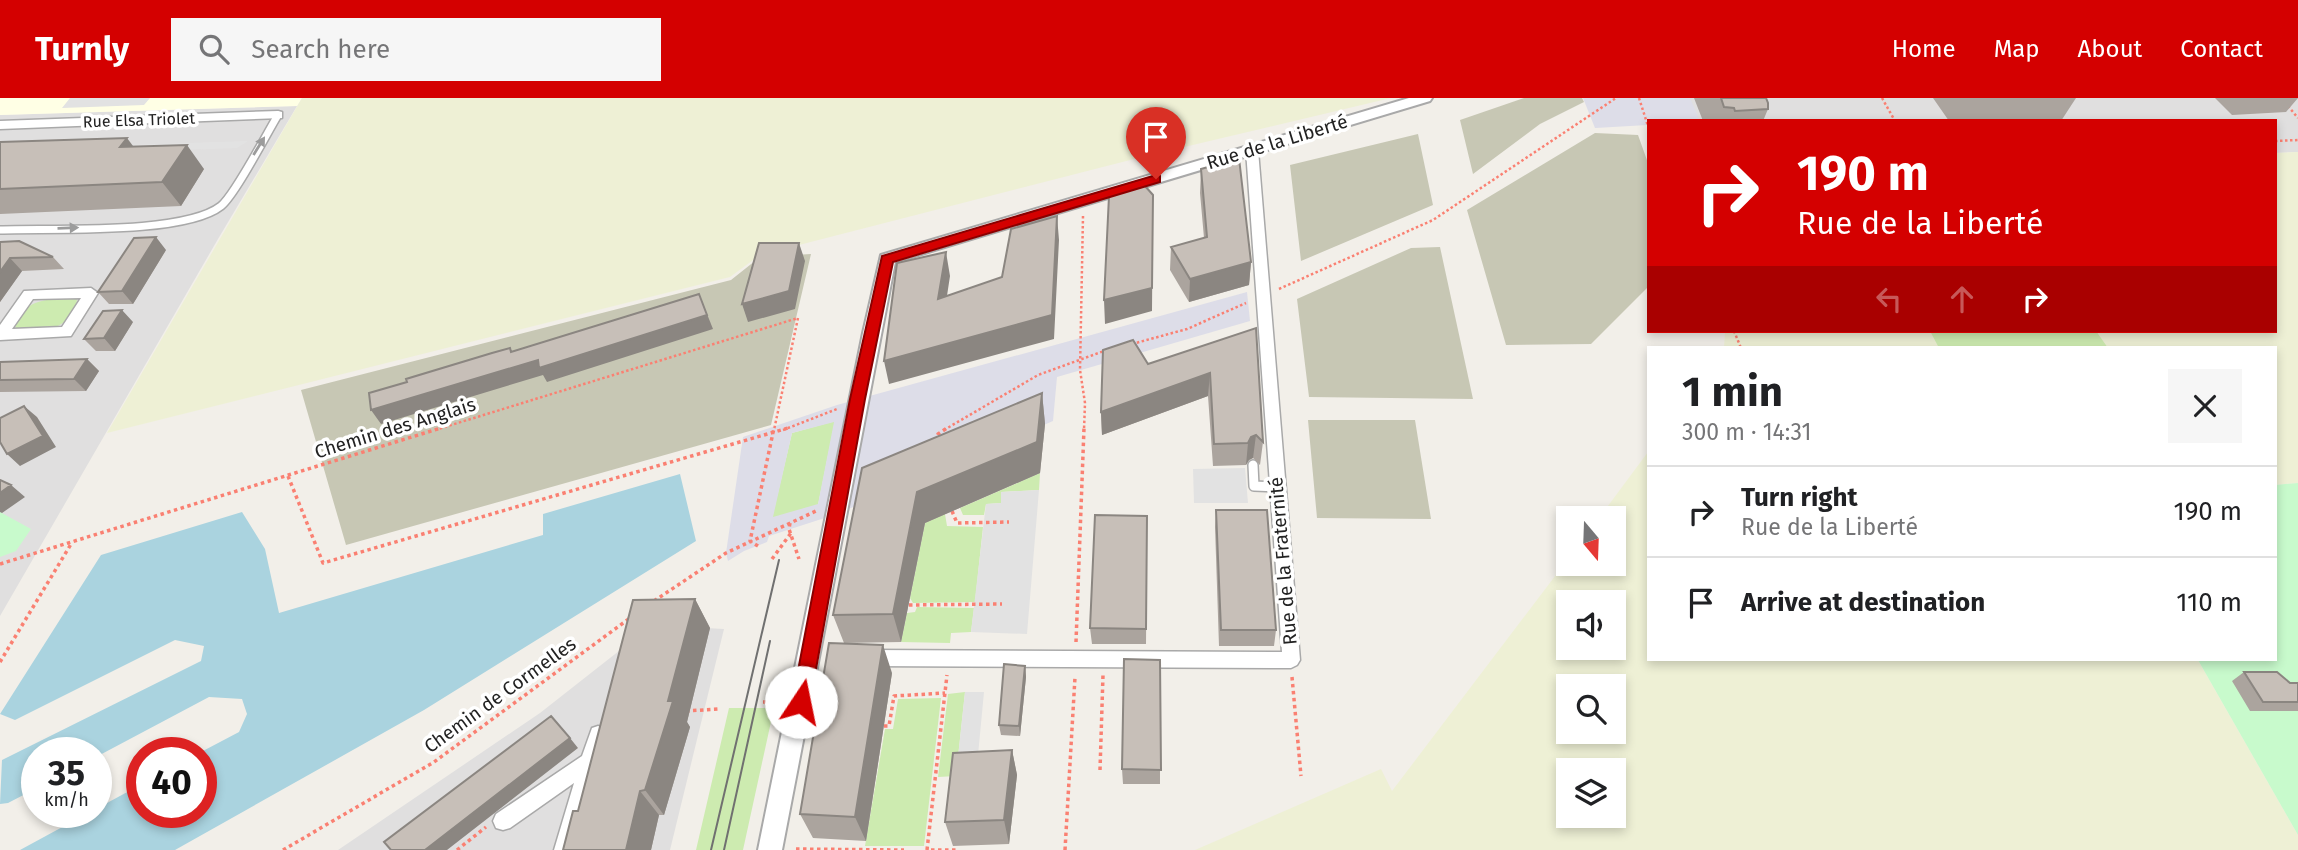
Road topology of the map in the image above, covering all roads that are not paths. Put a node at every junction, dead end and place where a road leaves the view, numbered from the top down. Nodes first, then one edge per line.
1 (1425, 98) edge
2 (278, 115) joint
3 (0, 125) edge
4 (1252, 150) junction
5 (0, 230) edge
6 (0, 334) edge
7 (1253, 465) dead end
8 (1277, 487) junction
9 (829, 658) junction
10 (598, 734) edge
11 (590, 761) junction
12 (503, 821) dead end
13 (564, 850) edge
14 (770, 850) edge

1 - 4 street, Rue de la Liberté
2 - 3 street, Rue Elsa Triolet
5 -> 2 lane
4 - 8 street, Rue de la Fraternité
4 - 9 street, Rue de la Liberté
6 - 6 street
7 - 8 lane
8 - 9 street, Rue de la Fraternité
9 - 14 street
10 - 11 street
11 - 12 street
11 - 13 street

